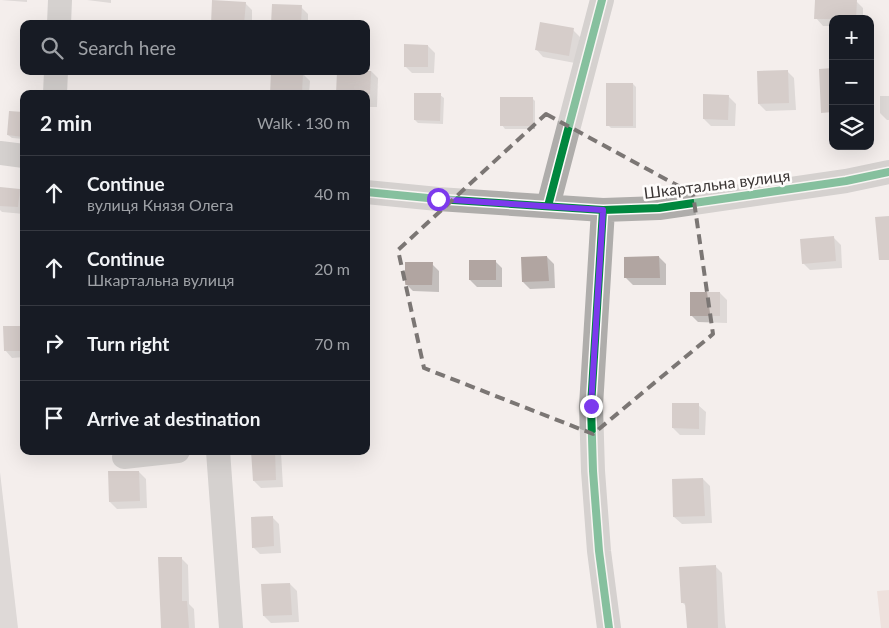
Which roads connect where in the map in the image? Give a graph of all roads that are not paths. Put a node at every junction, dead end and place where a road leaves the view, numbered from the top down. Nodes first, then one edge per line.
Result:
1 (60, 0) edge
2 (602, 0) edge
3 (59, 20) edge
4 (56, 75) edge
5 (55, 90) edge
6 (0, 153) edge
7 (20, 156) edge
8 (889, 172) edge
9 (370, 192) edge
10 (548, 206) junction
11 (603, 210) junction
12 (142, 455) edge
13 (218, 455) edge
14 (124, 457) dead end
15 (231, 628) edge
16 (608, 628) edge

1 - 3 street
2 - 10 street
4 - 5 street
6 - 7 street
8 - 11 street, Шкартальна вулиця
9 - 10 street, Шкартальна вулиця
10 - 11 street, Шкартальна вулиця
11 - 16 street
12 - 14 street
13 - 15 street

